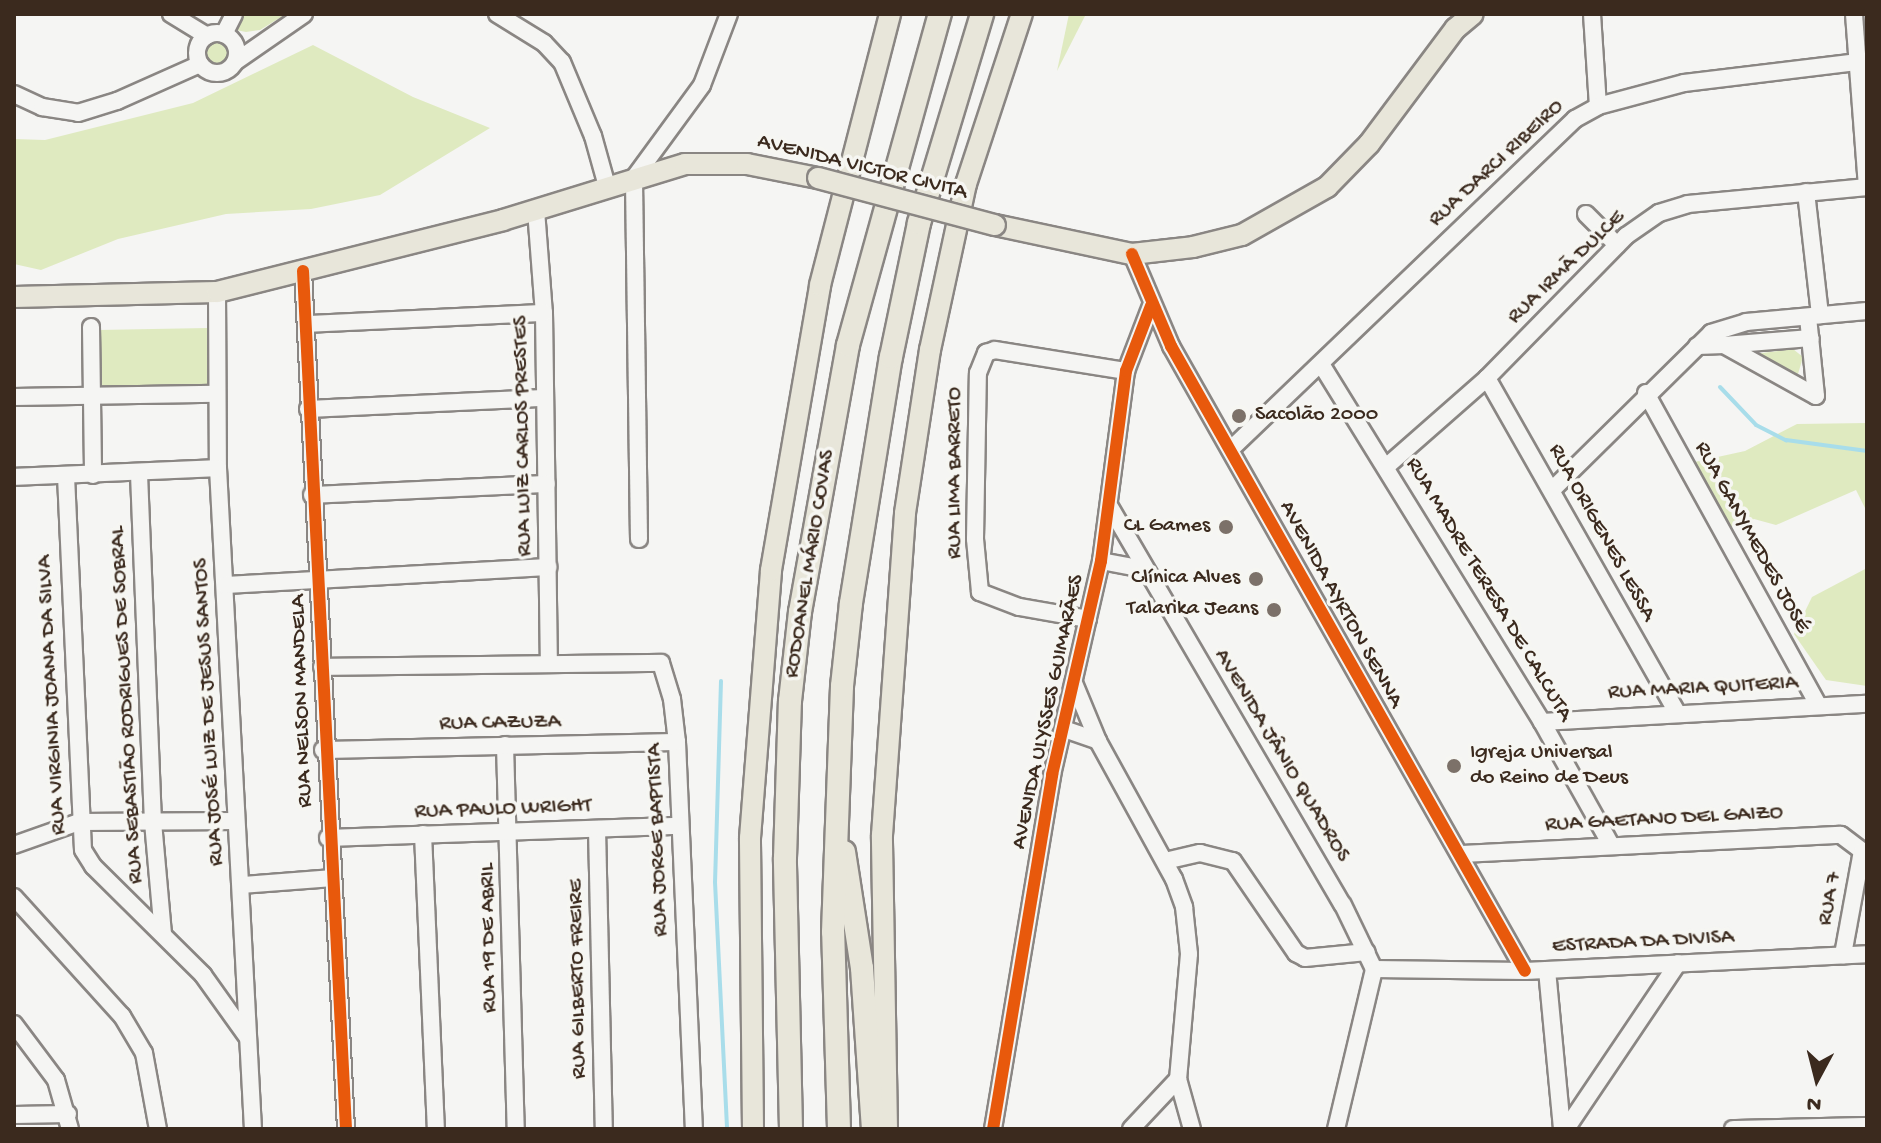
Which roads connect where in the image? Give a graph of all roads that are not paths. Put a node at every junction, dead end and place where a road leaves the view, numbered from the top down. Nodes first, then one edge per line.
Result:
1 (171, 14) edge
2 (234, 14) edge
3 (304, 14) edge
4 (497, 14) edge
5 (729, 14) edge
6 (890, 14) edge
7 (940, 14) edge
8 (982, 14) edge
9 (1022, 14) edge
10 (1473, 14) edge
11 (1592, 14) edge
12 (1854, 14) edge
13 (221, 37) junction
14 (269, 38) junction
15 (1862, 61) edge
16 (235, 62) junction
17 (200, 64) junction
18 (14, 94) edge
19 (1598, 106) junction
20 (634, 178) junction
21 (607, 186) junction
22 (1867, 187) edge
23 (1806, 192) junction
24 (536, 210) junction
25 (1586, 214) dead end
26 (1617, 245) junction
27 (1132, 254) junction
28 (303, 271) junction
29 (217, 292) junction
30 (14, 297) edge
31 (1151, 306) junction
32 (1867, 311) edge
33 (544, 313) junction
34 (1814, 316) junction
35 (307, 324) junction
36 (91, 327) dead end
37 (1811, 338) junction
38 (1724, 345) junction
39 (1697, 346) junction
40 (1321, 364) junction
41 (1126, 371) junction
42 (1487, 378) junction
43 (1646, 393) junction
44 (93, 394) junction
45 (216, 394) junction
46 (14, 397) edge
47 (544, 398) junction
48 (308, 409) junction
49 (1231, 449) junction
50 (1387, 466) junction
51 (218, 468) junction
52 (139, 474) junction
53 (93, 475) junction
54 (66, 476) junction
55 (14, 477) edge
56 (547, 484) junction
57 (1553, 489) junction
58 (312, 495) junction
59 (1110, 507) junction
60 (639, 539) dead end
61 (1101, 561) junction
62 (549, 567) junction
63 (1144, 569) junction
64 (319, 580) junction
65 (225, 585) junction
66 (1088, 619) junction
67 (549, 661) junction
68 (322, 667) junction
69 (1074, 682) junction
70 (1818, 704) junction
71 (1867, 704) edge
72 (1676, 711) junction
73 (1542, 722) junction
74 (1064, 729) junction
75 (1098, 741) junction
76 (677, 742) junction
77 (505, 745) junction
78 (323, 750) junction
79 (236, 821) junction
80 (79, 822) junction
81 (153, 822) junction
82 (836, 822) junction
83 (679, 826) junction
84 (597, 829) junction
85 (509, 830) junction
86 (423, 834) junction
87 (328, 838) junction
88 (1610, 843) junction
89 (14, 845) edge
90 (1862, 851) joint
91 (1462, 854) junction
92 (1165, 861) junction
93 (332, 878) junction
94 (242, 885) junction
95 (14, 897) edge
96 (163, 933) junction
97 (1367, 952) junction
98 (1867, 954) edge
99 (1843, 955) junction
100 (1678, 963) junction
101 (1374, 969) junction
102 (1547, 970) junction
103 (1525, 971) junction
104 (18, 1032) edge
105 (250, 1041) junction
106 (1178, 1079) junction
107 (14, 1115) edge
108 (69, 1121) edge
109 (1867, 1126) edge
110 (158, 1129) edge
111 (253, 1129) edge
112 (346, 1129) edge
113 (436, 1129) edge
114 (516, 1129) edge
115 (604, 1129) edge
116 (694, 1129) edge
117 (753, 1129) edge
118 (791, 1129) edge
119 (839, 1129) edge
120 (873, 1129) edge
121 (887, 1129) edge
122 (993, 1129) edge
123 (1131, 1129) edge
124 (1192, 1129) edge
125 (1336, 1129) edge
126 (1564, 1129) edge
127 (1733, 1129) edge

1 - 13 street
2 - 13 street
3 - 14 street
4 - 21 street
5 - 20 street
6 - 117 main road
7 - 118 highway, RODOANEL MÁRIO COVAS
8 - 82 highway, RODOANEL MÁRIO COVAS
9 - 121 main road
10 - 27 main road, AVENIDA VICTOR CIVITA
11 - 19 street
12 - 15 street
13 - 14 street
13 - 16 street
13 - 17 street
14 - 16 street
15 - 19 street, RUA DARCI RIBEIRO
15 - 22 street
16 - 17 street
17 - 18 street
19 - 40 street, RUA DARCI RIBEIRO
20 - 21 main road, AVENIDA VICTOR CIVITA
20 - 27 main road, AVENIDA VICTOR CIVITA, bridge
20 - 60 street
21 - 24 main road, AVENIDA VICTOR CIVITA
22 - 23 street, RUA IRMÃ DULCE
23 - 26 street, RUA IRMÃ DULCE
23 - 34 street
24 - 28 main road, AVENIDA VICTOR CIVITA
24 - 33 street, RUA LUIZ CARLOS PRESTES
25 - 26 street
26 - 42 street, RUA IRMÃ DULCE
27 - 31 street, AVENIDA AYRTON SENNA
28 - 29 main road, AVENIDA VICTOR CIVITA
28 - 35 street, RUA NELSON MANDELA
29 - 30 main road, AVENIDA VICTOR CIVITA
29 - 45 street, RUA JOSÉ LUIZ DE JESUS SANTOS
31 - 41 street, AVENIDA ULYSSES GUIMARÃES
31 - 49 street, AVENIDA AYRTON SENNA
32 - 34 street
33 - 35 street
33 - 47 street, RUA LUIZ CARLOS PRESTES
34 - 37 street
34 - 39 street
35 - 48 street, RUA NELSON MANDELA
36 - 44 street
37 - 38 street
37 - 38 street
38 - 39 street
39 - 43 street
40 - 49 street, RUA DARCI RIBEIRO
40 - 50 street, RUA MADRE TERESA DE CALCUTA
41 - 59 street, AVENIDA ULYSSES GUIMARÃES
41 - 66 street, RUA LIMA BARRETO
42 - 50 street, RUA IRMÃ DULCE
42 - 57 street, RUA ORIGENES LESSA
43 - 57 street
43 - 70 street, RUA GANYMEDES JOSÉ
44 - 45 street
44 - 46 street
44 - 53 street
45 - 51 street, RUA JOSÉ LUIZ DE JESUS SANTOS
47 - 48 street
47 - 56 street, RUA LUIZ CARLOS PRESTES
48 - 58 street, RUA NELSON MANDELA
49 - 91 street, AVENIDA AYRTON SENNA
50 - 73 street, RUA MADRE TERESA DE CALCUTA
51 - 52 street
51 - 65 street, RUA JOSÉ LUIZ DE JESUS SANTOS
52 - 53 street
52 - 81 street, RUA SEBASTIÃO RODRIGUES DE SOBRAL
53 - 54 street
54 - 55 street
54 - 80 street, RUA VIRGINIA JOANA DA SILVA
56 - 58 street
56 - 62 street, RUA LUIZ CARLOS PRESTES
57 - 72 street, RUA ORIGENES LESSA
58 - 64 street, RUA NELSON MANDELA
59 - 61 street, AVENIDA ULYSSES GUIMARÃES
59 - 63 street, AVENIDA JÂNIO QUADROS
61 - 63 street
61 - 66 street, AVENIDA ULYSSES GUIMARÃES
62 - 64 street
62 - 67 street, RUA LUIZ CARLOS PRESTES
63 - 97 street, AVENIDA JÂNIO QUADROS
64 - 65 street
64 - 68 street, RUA NELSON MANDELA
65 - 79 street, RUA JOSÉ LUIZ DE JESUS SANTOS
66 - 69 street, AVENIDA ULYSSES GUIMARÃES
67 - 68 street
67 - 76 street, RUA JORGE BAPTISTA
68 - 78 street, RUA NELSON MANDELA
69 - 74 street, AVENIDA ULYSSES GUIMARÃES
69 - 75 street
70 - 71 street, RUA MARIA QUITERIA
70 - 72 street, RUA MARIA QUITERIA
72 - 73 street, RUA MARIA QUITERIA
73 - 88 street, RUA MADRE TERESA DE CALCUTA
74 - 75 street
74 - 122 street, AVENIDA ULYSSES GUIMARÃES
75 - 92 street
76 - 77 street, RUA CAZUZA
76 - 83 street, RUA JORGE BAPTISTA
77 - 78 street, RUA CAZUZA
77 - 85 street, RUA 19 DE ABRIL
78 - 87 street, RUA NELSON MANDELA
79 - 81 street
79 - 94 street, RUA JOSÉ LUIZ DE JESUS SANTOS
80 - 81 street
80 - 89 street
80 - 96 street, RUA VIRGINIA JOANA DA SILVA
81 - 96 street, RUA SEBASTIÃO RODRIGUES DE SOBRAL
82 - 119 highway, RODOANEL MÁRIO COVAS
82 - 120 highway
83 - 84 street, RUA PAULO WRIGHT
83 - 116 street, RUA JORGE BAPTISTA
84 - 85 street, RUA PAULO WRIGHT
84 - 115 street, RUA GILBERTO FREIRE
85 - 86 street, RUA PAULO WRIGHT
85 - 114 street, RUA 19 DE ABRIL
86 - 87 street, RUA PAULO WRIGHT
86 - 113 street
87 - 93 street, RUA NELSON MANDELA
88 - 90 street, RUA GAETANO DEL GAIZO
88 - 91 street, RUA GAETANO DEL GAIZO
90 - 99 street, RUA 7
91 - 103 street, AVENIDA AYRTON SENNA
92 - 97 street
92 - 106 street
93 - 94 street
93 - 112 street, RUA NELSON MANDELA
94 - 105 street, RUA JOSÉ LUIZ DE JESUS SANTOS
95 - 110 street
96 - 105 street, RUA VIRGINIA JOANA DA SILVA
97 - 101 street, AVENIDA JÂNIO QUADROS
98 - 99 street, ESTRADA DA DIVISA
99 - 100 street, ESTRADA DA DIVISA
100 - 102 street, ESTRADA DA DIVISA
100 - 126 street
101 - 103 street, ESTRADA DA DIVISA
101 - 125 street
102 - 103 street, ESTRADA DA DIVISA
102 - 126 street
104 - 108 street
105 - 111 street, RUA JOSÉ LUIZ DE JESUS SANTOS
106 - 123 street
106 - 124 street
107 - 108 street
109 - 127 street

